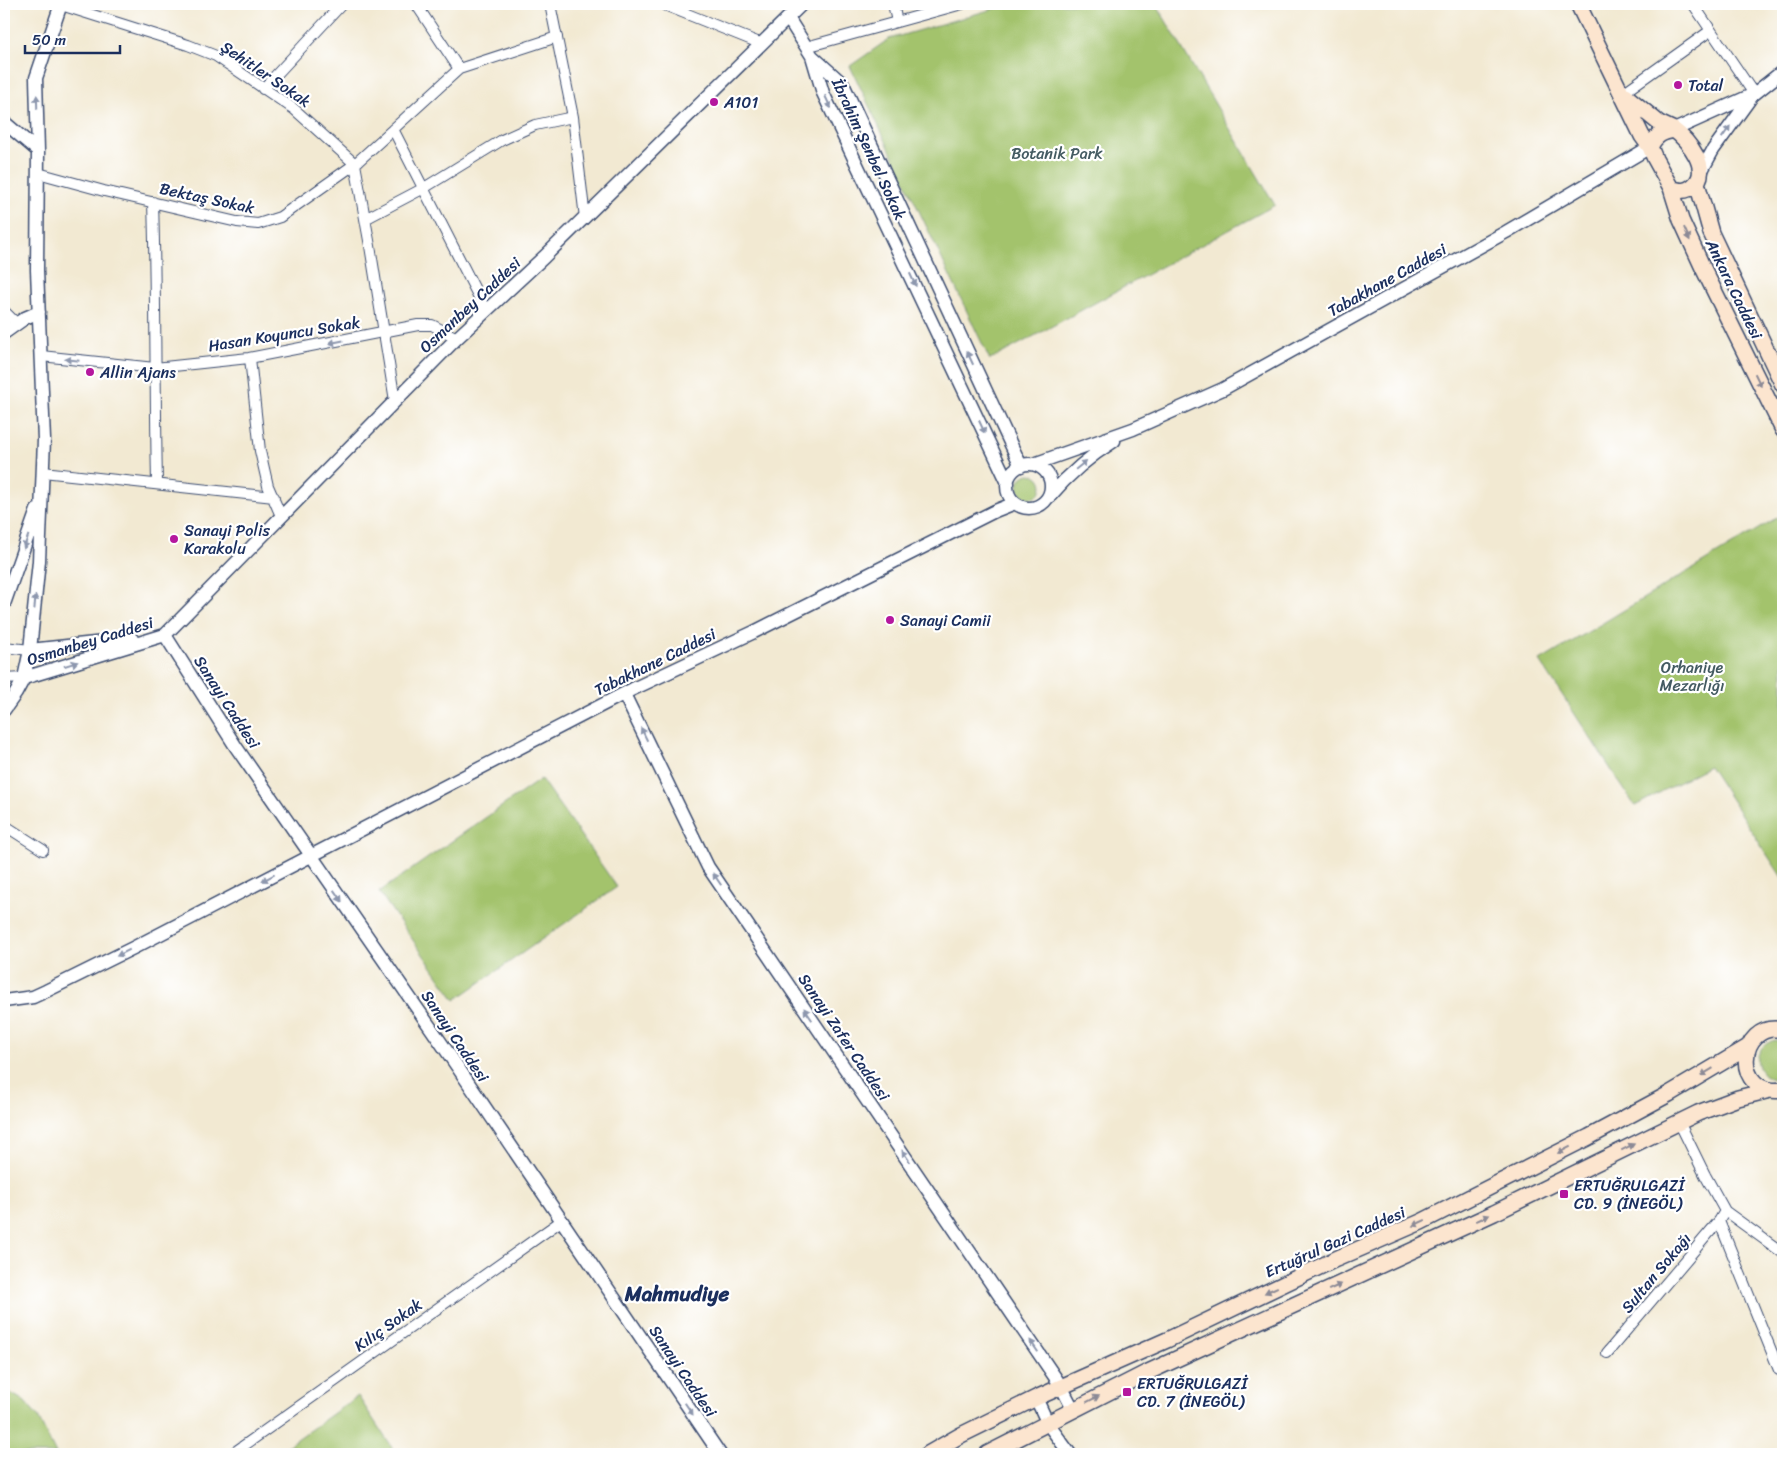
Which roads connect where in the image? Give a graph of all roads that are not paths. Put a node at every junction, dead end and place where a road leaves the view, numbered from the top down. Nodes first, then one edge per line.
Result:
1 (61, 4) edge
2 (342, 4) edge
3 (416, 4) edge
4 (550, 4) edge
5 (662, 4) edge
6 (802, 4) edge
7 (893, 4) edge
8 (962, 4) edge
9 (1578, 4) edge
10 (1693, 4) edge
11 (788, 18) junction
12 (897, 22) junction
13 (1710, 31) junction
14 (557, 37) junction
15 (762, 44) junction
16 (809, 51) junction
17 (459, 69) junction
18 (1783, 71) edge
19 (263, 89) junction
20 (1623, 93) junction
21 (1754, 94) junction
22 (573, 117) junction
23 (4, 122) edge
24 (393, 128) junction
25 (1674, 130) junction
26 (1650, 147) junction
27 (38, 151) junction
28 (355, 164) junction
29 (38, 172) junction
30 (1699, 178) junction
31 (424, 188) junction
32 (1671, 188) junction
33 (153, 202) junction
34 (585, 218) junction
35 (365, 219) junction
36 (919, 249) junction
37 (902, 257) junction
38 (4, 311) edge
39 (486, 311) junction
40 (39, 312) junction
41 (17, 324) junction
42 (384, 332) junction
43 (4, 333) edge
44 (458, 338) junction
45 (40, 356) junction
46 (250, 358) junction
47 (155, 368) junction
48 (1783, 385) edge
49 (395, 401) junction
50 (1133, 429) junction
51 (1783, 430) edge
52 (1034, 464) junction
53 (1021, 466) junction
54 (43, 472) junction
55 (1008, 482) junction
56 (157, 483) junction
57 (42, 496) junction
58 (274, 497) junction
59 (1046, 500) junction
60 (1015, 503) junction
61 (281, 516) junction
62 (4, 604) edge
63 (165, 635) junction
64 (4, 647) edge
65 (30, 650) junction
66 (24, 678) junction
67 (4, 679) edge
68 (624, 694) junction
69 (4, 710) edge
70 (4, 825) edge
71 (43, 850) dead end
72 (311, 856) junction
73 (4, 1001) edge
74 (1783, 1030) edge
75 (1748, 1047) junction
76 (1777, 1090) edge
77 (1679, 1122) junction
78 (1726, 1211) junction
79 (562, 1221) junction
80 (1719, 1221) junction
81 (1783, 1253) edge
82 (1607, 1353) dead end
83 (1779, 1370) dead end
84 (1061, 1386) junction
85 (1036, 1398) junction
86 (1073, 1409) junction
87 (1048, 1424) junction
88 (232, 1454) edge
89 (720, 1454) edge
90 (928, 1454) edge
91 (987, 1454) edge
92 (1070, 1454) edge

1 - 19 street, Şehitler Sokak
27 -> 1 street
2 - 19 street
3 - 17 street
4 - 14 street
5 - 15 street
6 - 11 street, Osmanbey Caddesi
7 - 12 street
8 - 12 street
9 - 20 main road
10 - 13 street
11 - 15 street, Osmanbey Caddesi
11 - 16 street
12 - 16 street
13 - 20 street
13 - 21 street
14 - 17 street
14 - 22 street
15 - 34 street, Osmanbey Caddesi
16 - 36 street, İbrahim Şenbel Sokak
16 -> 37 street, İbrahim Şenbel Sokak
17 - 24 street, Bektaş Sokak
18 - 21 street
19 - 28 street, Şehitler Sokak
20 - 25 main road
20 - 26 main road
21 - 25 street
30 -> 21 street
22 - 31 street
22 - 34 street
23 - 27 street
24 - 28 street, Bektaş Sokak
24 - 31 street
25 - 26 main road
25 - 30 main road
26 - 32 main road
26 - 50 street, Tabakhane Caddesi
27 - 29 street
28 - 33 street, Bektaş Sokak
28 - 35 street
29 - 33 street, Bektaş Sokak
29 - 40 street
30 - 32 main road
30 - 48 main road, Ankara Caddesi
31 - 35 street
31 - 39 street
32 -> 51 main road, Ankara Caddesi
33 - 47 street
34 - 39 street, Osmanbey Caddesi
35 - 42 street
36 - 37 street
53 -> 36 street, İbrahim Şenbel Sokak
37 -> 55 street, İbrahim Şenbel Sokak
38 - 41 street
39 - 44 street, Osmanbey Caddesi
40 - 41 street
40 - 45 street
41 - 43 street
42 - 44 street, Hasan Koyuncu Sokak
42 -> 46 street, Hasan Koyuncu Sokak
42 - 49 street
44 - 49 street, Osmanbey Caddesi
47 -> 45 street, Hasan Koyuncu Sokak
45 - 54 street
46 - 47 street, Hasan Koyuncu Sokak
46 - 58 street
47 - 56 street
49 - 61 street, Osmanbey Caddesi
50 - 52 street
59 -> 50 street
52 - 53 street
52 - 59 street
53 - 55 street
54 - 56 street
54 - 57 street
55 - 60 street
56 - 58 street
57 -> 62 street
65 -> 57 street
58 - 61 street
59 - 60 street
60 - 68 street, Tabakhane Caddesi
61 - 63 street, Osmanbey Caddesi
63 - 65 street, Osmanbey Caddesi
66 -> 63 street, Osmanbey Caddesi
63 - 72 street, Sanayi Caddesi
64 - 65 street
65 - 66 street
66 - 67 street
66 - 69 street
68 - 72 street, Tabakhane Caddesi
84 -> 68 street, Sanayi Zafer Caddesi
70 - 71 street
72 -> 73 street, Tabakhane Caddesi
72 -> 79 street, Sanayi Caddesi
74 - 75 main road, Ertuğrul Gazi Caddesi
75 - 76 main road
75 -> 84 main road, Ertuğrul Gazi Caddesi
76 - 77 main road
77 - 78 street
86 -> 77 main road
78 - 80 street, Sultan Sokağı
78 - 81 street
79 - 88 street, Kılıç Sokak
79 -> 89 street, Sanayi Caddesi
80 - 82 street, Sultan Sokağı
80 - 83 street
84 - 85 main road, Ertuğrul Gazi Caddesi
84 - 86 street, Sanayi Zafer Caddesi
85 - 87 street
85 - 90 main road, Ertuğrul Gazi Caddesi
86 - 87 main road
87 - 91 main road
87 - 92 street

